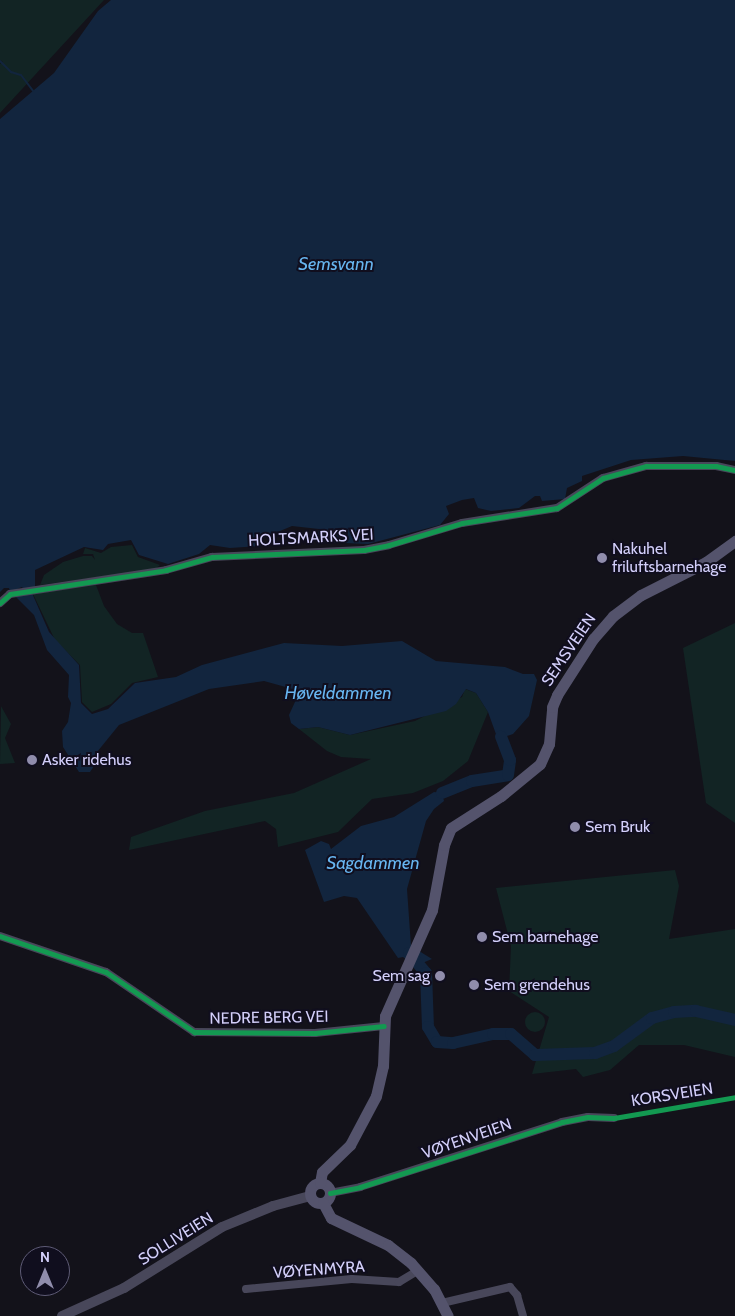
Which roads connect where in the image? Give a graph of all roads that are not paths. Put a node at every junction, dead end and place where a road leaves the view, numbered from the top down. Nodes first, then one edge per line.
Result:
1 (735, 470) edge
2 (735, 541) edge
3 (0, 603) edge
4 (0, 936) edge
5 (384, 1026) junction
6 (614, 1118) dead end
7 (320, 1183) junction
8 (330, 1192) junction
9 (310, 1196) junction
10 (323, 1203) junction
11 (419, 1270) junction
12 (246, 1289) dead end
13 (442, 1303) junction
14 (62, 1316) edge
15 (448, 1316) edge
16 (523, 1316) edge

1 - 3 street, HOLTSMARKS VEI
2 - 5 main road, SEMSVEIEN
4 - 5 street, NEDRE BERG VEI
5 - 7 main road
6 - 8 street, VØYENVEIEN
7 - 8 main road
7 - 9 main road
8 - 10 main road
9 - 10 main road
9 - 14 street, SOLLIVEIEN
10 - 11 main road
11 - 12 street, VØYENMYRA
11 - 13 main road
13 - 15 main road
13 - 16 street

